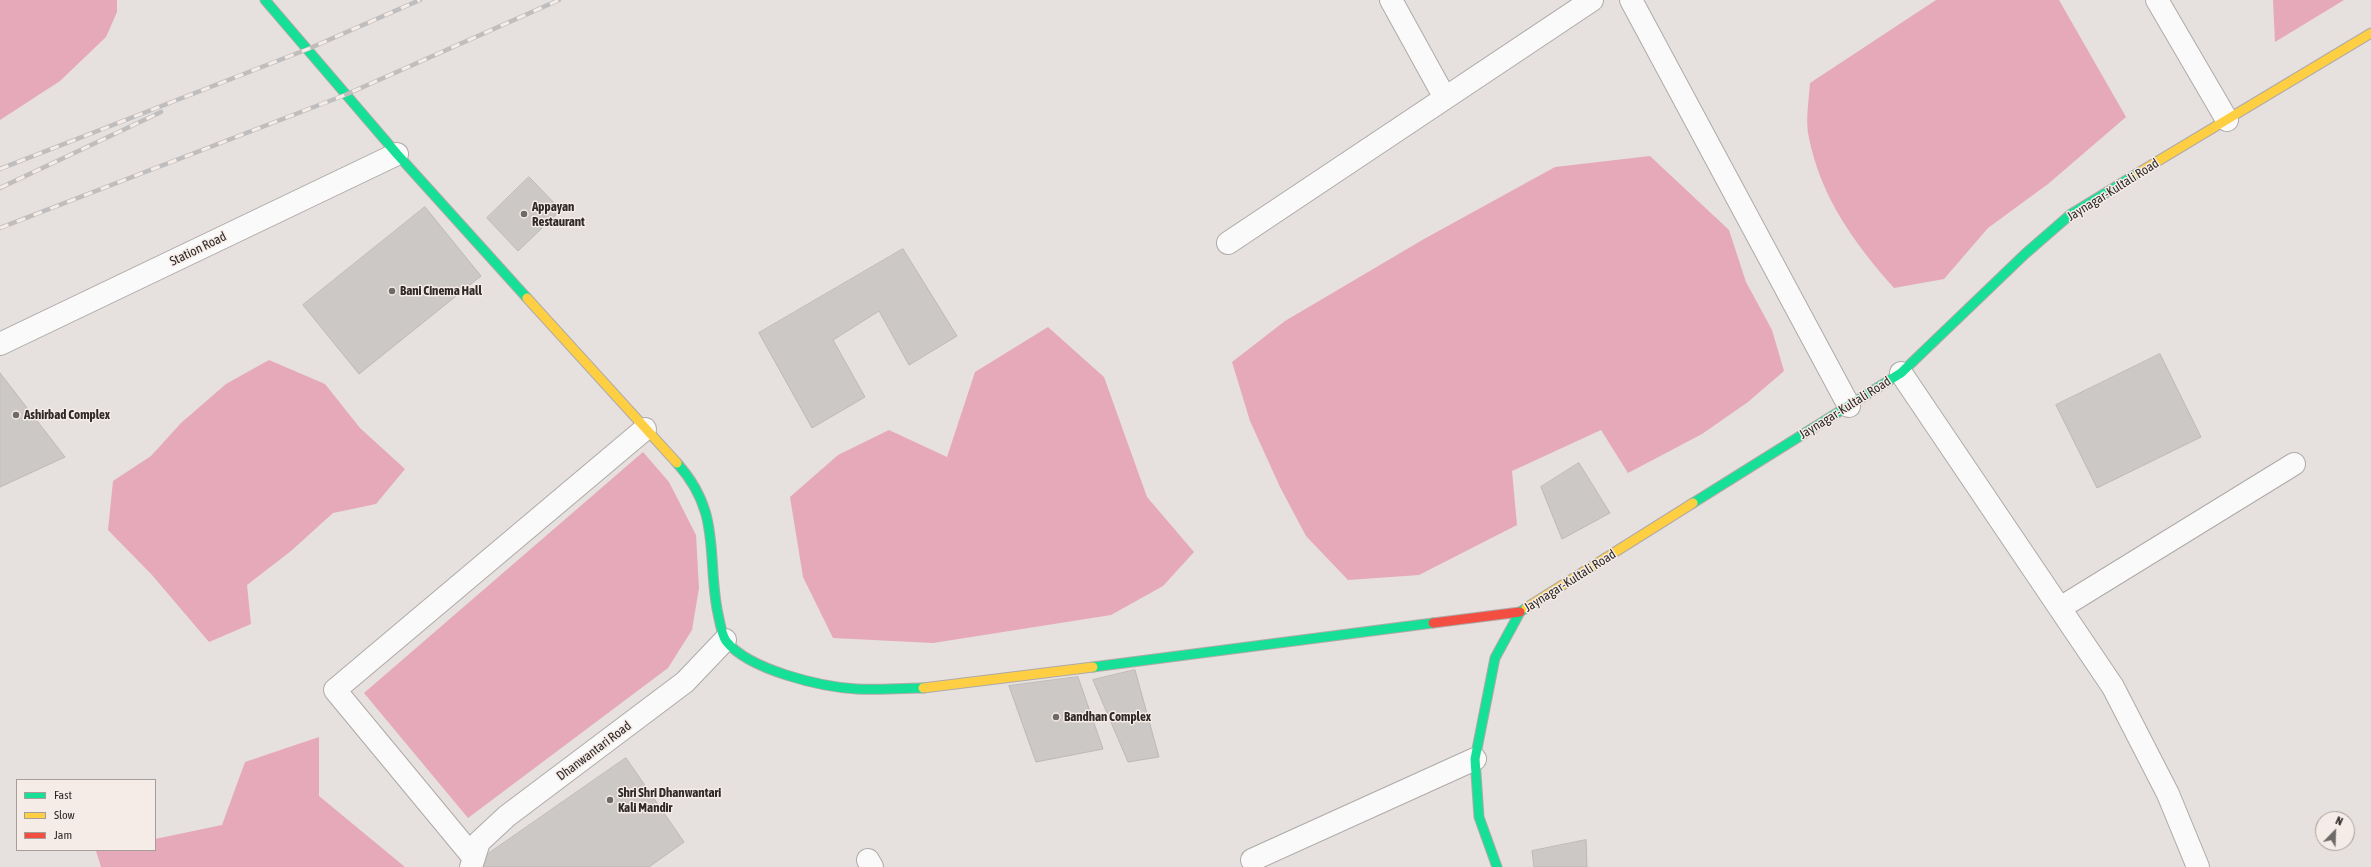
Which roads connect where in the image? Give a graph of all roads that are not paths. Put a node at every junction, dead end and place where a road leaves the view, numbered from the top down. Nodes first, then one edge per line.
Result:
1 (265, 0) edge
2 (1391, 0) edge
3 (1592, 0) edge
4 (1631, 0) edge
5 (2157, 0) edge
6 (2371, 32) edge
7 (1445, 98) junction
8 (2227, 120) junction
9 (397, 154) junction
10 (1228, 243) dead end
11 (0, 344) edge
12 (1901, 373) junction
13 (1849, 406) junction
14 (645, 429) junction
15 (2294, 464) dead end
16 (2060, 608) junction
17 (1520, 612) junction
18 (725, 640) junction
19 (1475, 759) junction
20 (1252, 860) dead end
21 (472, 863) edge
22 (1497, 867) edge
23 (2198, 867) edge

1 - 9 street
2 - 7 street
3 - 7 street
4 - 13 street
5 - 8 street
6 - 8 street, Jaynagar-Kultali Road
7 - 10 street
8 - 12 street, Jaynagar-Kultali Road
9 - 11 street, Station Road
9 - 14 street
12 - 13 street, Jaynagar-Kultali Road
12 - 16 street
13 - 17 street, Jaynagar-Kultali Road
14 - 18 street
14 - 21 street
15 - 16 street
16 - 23 street
17 - 18 street
17 - 19 street, Jaynagar-Kultali Road
18 - 21 street, Dhanwantari Road
19 - 20 street
19 - 22 street, Jaynagar-Kultali Road

